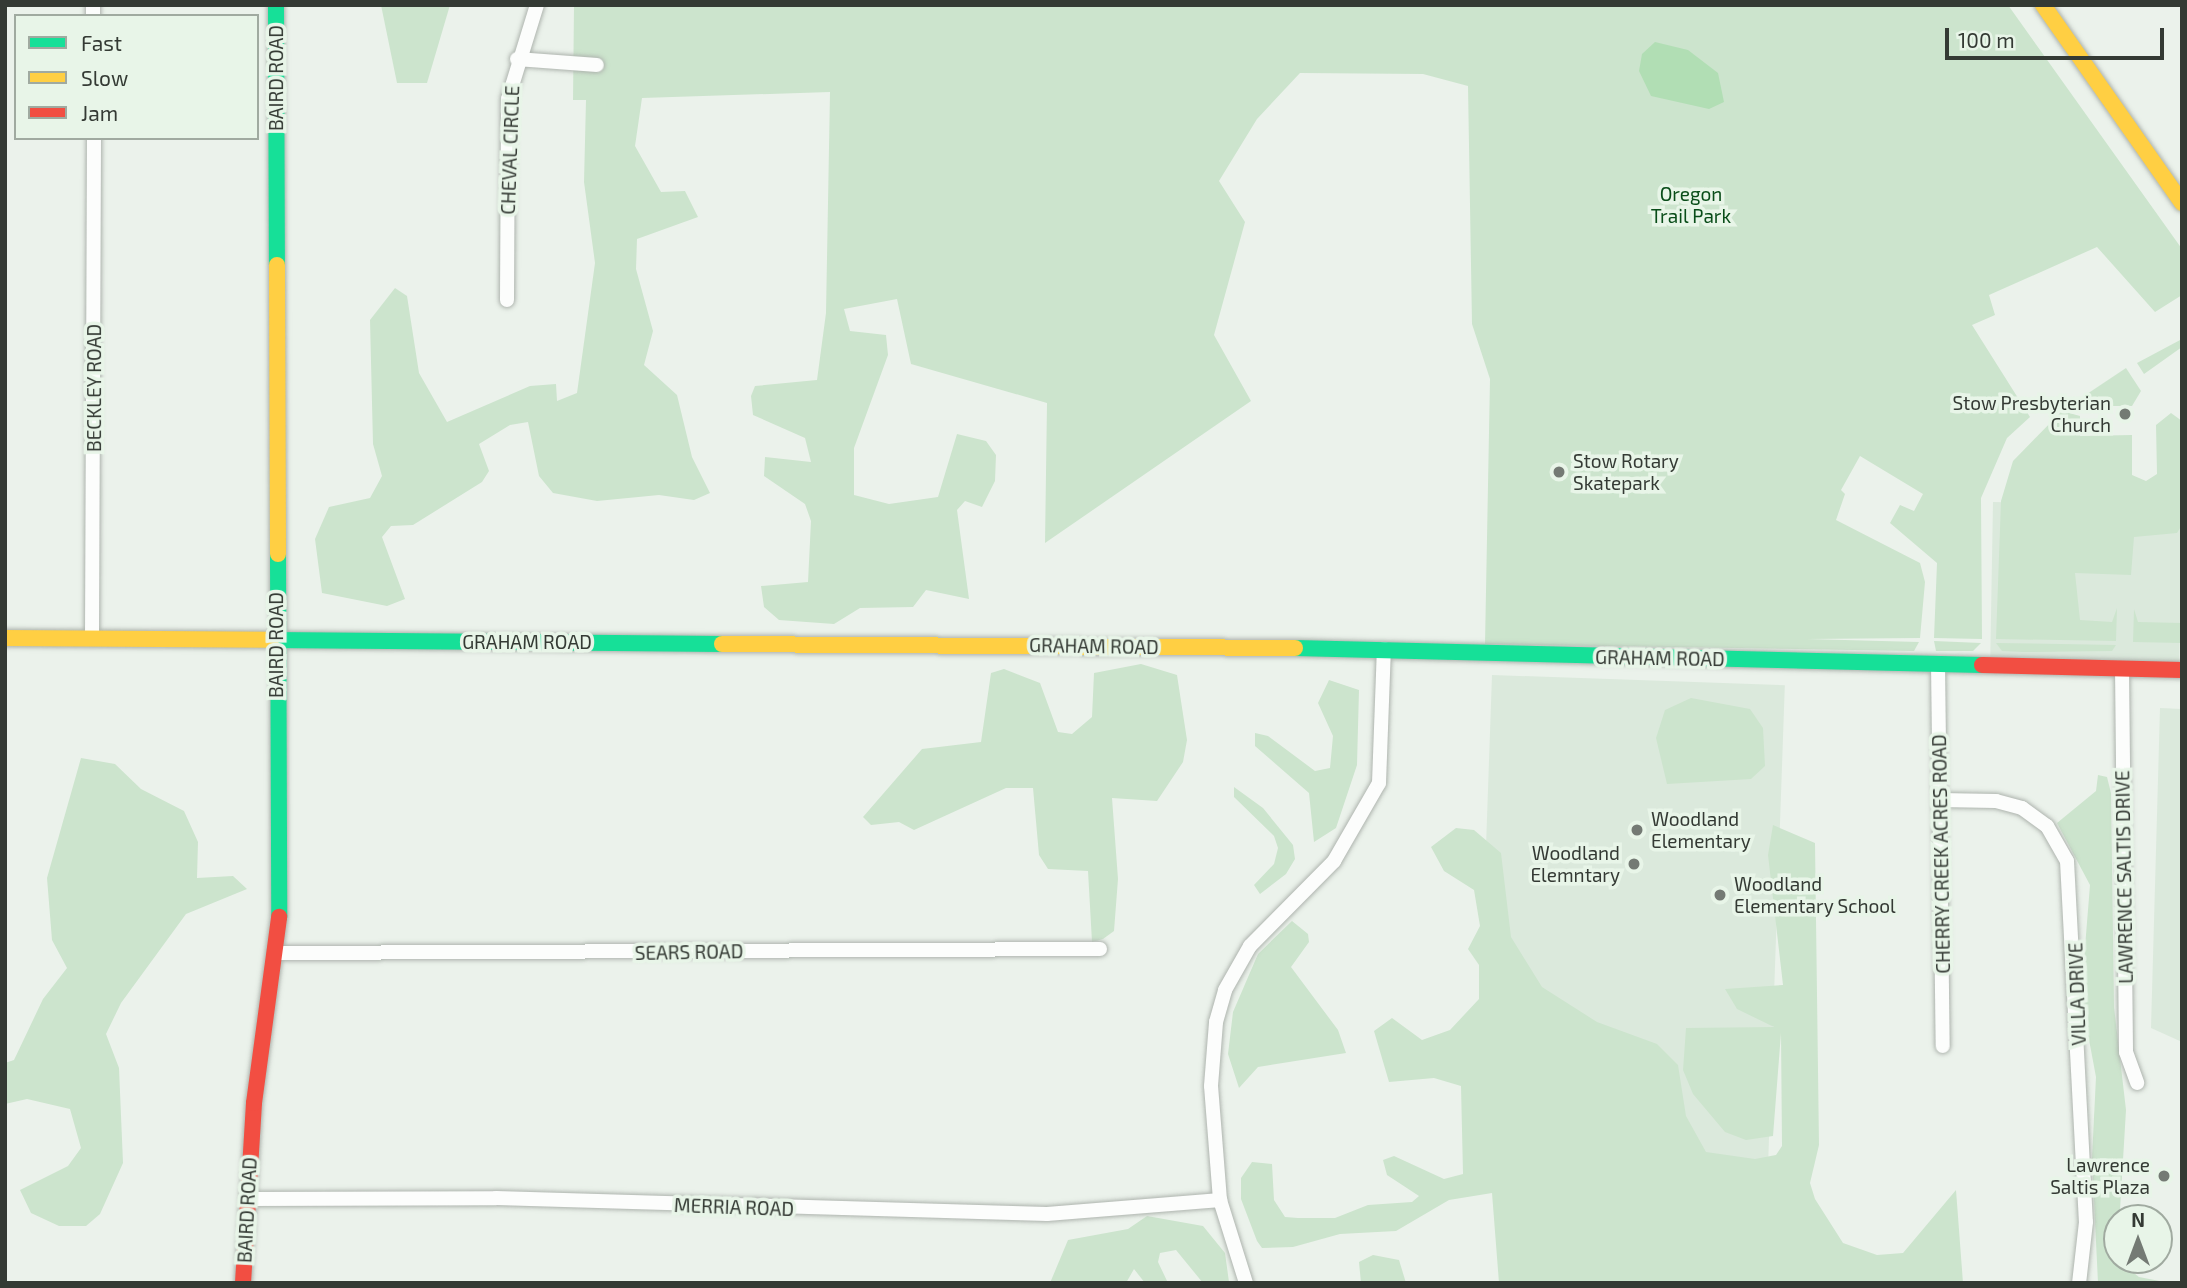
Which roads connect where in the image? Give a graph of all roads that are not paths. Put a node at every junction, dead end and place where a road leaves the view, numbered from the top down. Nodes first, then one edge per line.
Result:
1 (276, 5) edge
2 (537, 5) edge
3 (2043, 5) edge
4 (517, 59) junction
5 (597, 65) dead end
6 (94, 140) edge
7 (2182, 203) edge
8 (507, 300) dead end
9 (5, 638) edge
10 (92, 638) junction
11 (275, 640) junction
12 (1384, 649) junction
13 (1938, 663) junction
14 (2122, 668) junction
15 (2182, 670) edge
16 (1940, 800) junction
17 (1100, 949) dead end
18 (279, 953) junction
19 (1943, 1046) dead end
20 (2137, 1083) dead end
21 (247, 1199) junction
22 (1220, 1200) junction
23 (2080, 1282) edge
24 (243, 1283) edge
25 (1246, 1283) edge

1 - 11 main road, BAIRD ROAD
2 - 4 street, CHEVAL CIRCLE
3 - 7 main road
4 - 5 street
4 - 8 street, CHEVAL CIRCLE
6 - 10 street, BECKLEY ROAD
9 - 10 main road, GRAHAM ROAD
10 - 11 main road, GRAHAM ROAD
11 - 12 main road, GRAHAM ROAD
11 - 18 main road, BAIRD ROAD
12 - 13 main road, GRAHAM ROAD
12 - 22 street
13 - 14 main road, GRAHAM ROAD
13 - 16 street, CHERRY CREEK ACRES ROAD
14 - 15 main road, GRAHAM ROAD
14 - 20 street, LAWRENCE SALTIS DRIVE
16 - 19 street, CHERRY CREEK ACRES ROAD
16 - 23 street, VILLA DRIVE
17 - 18 street, SEARS ROAD
18 - 21 main road, BAIRD ROAD
21 - 22 street, MERRIA ROAD
21 - 24 main road, BAIRD ROAD
22 - 25 street

